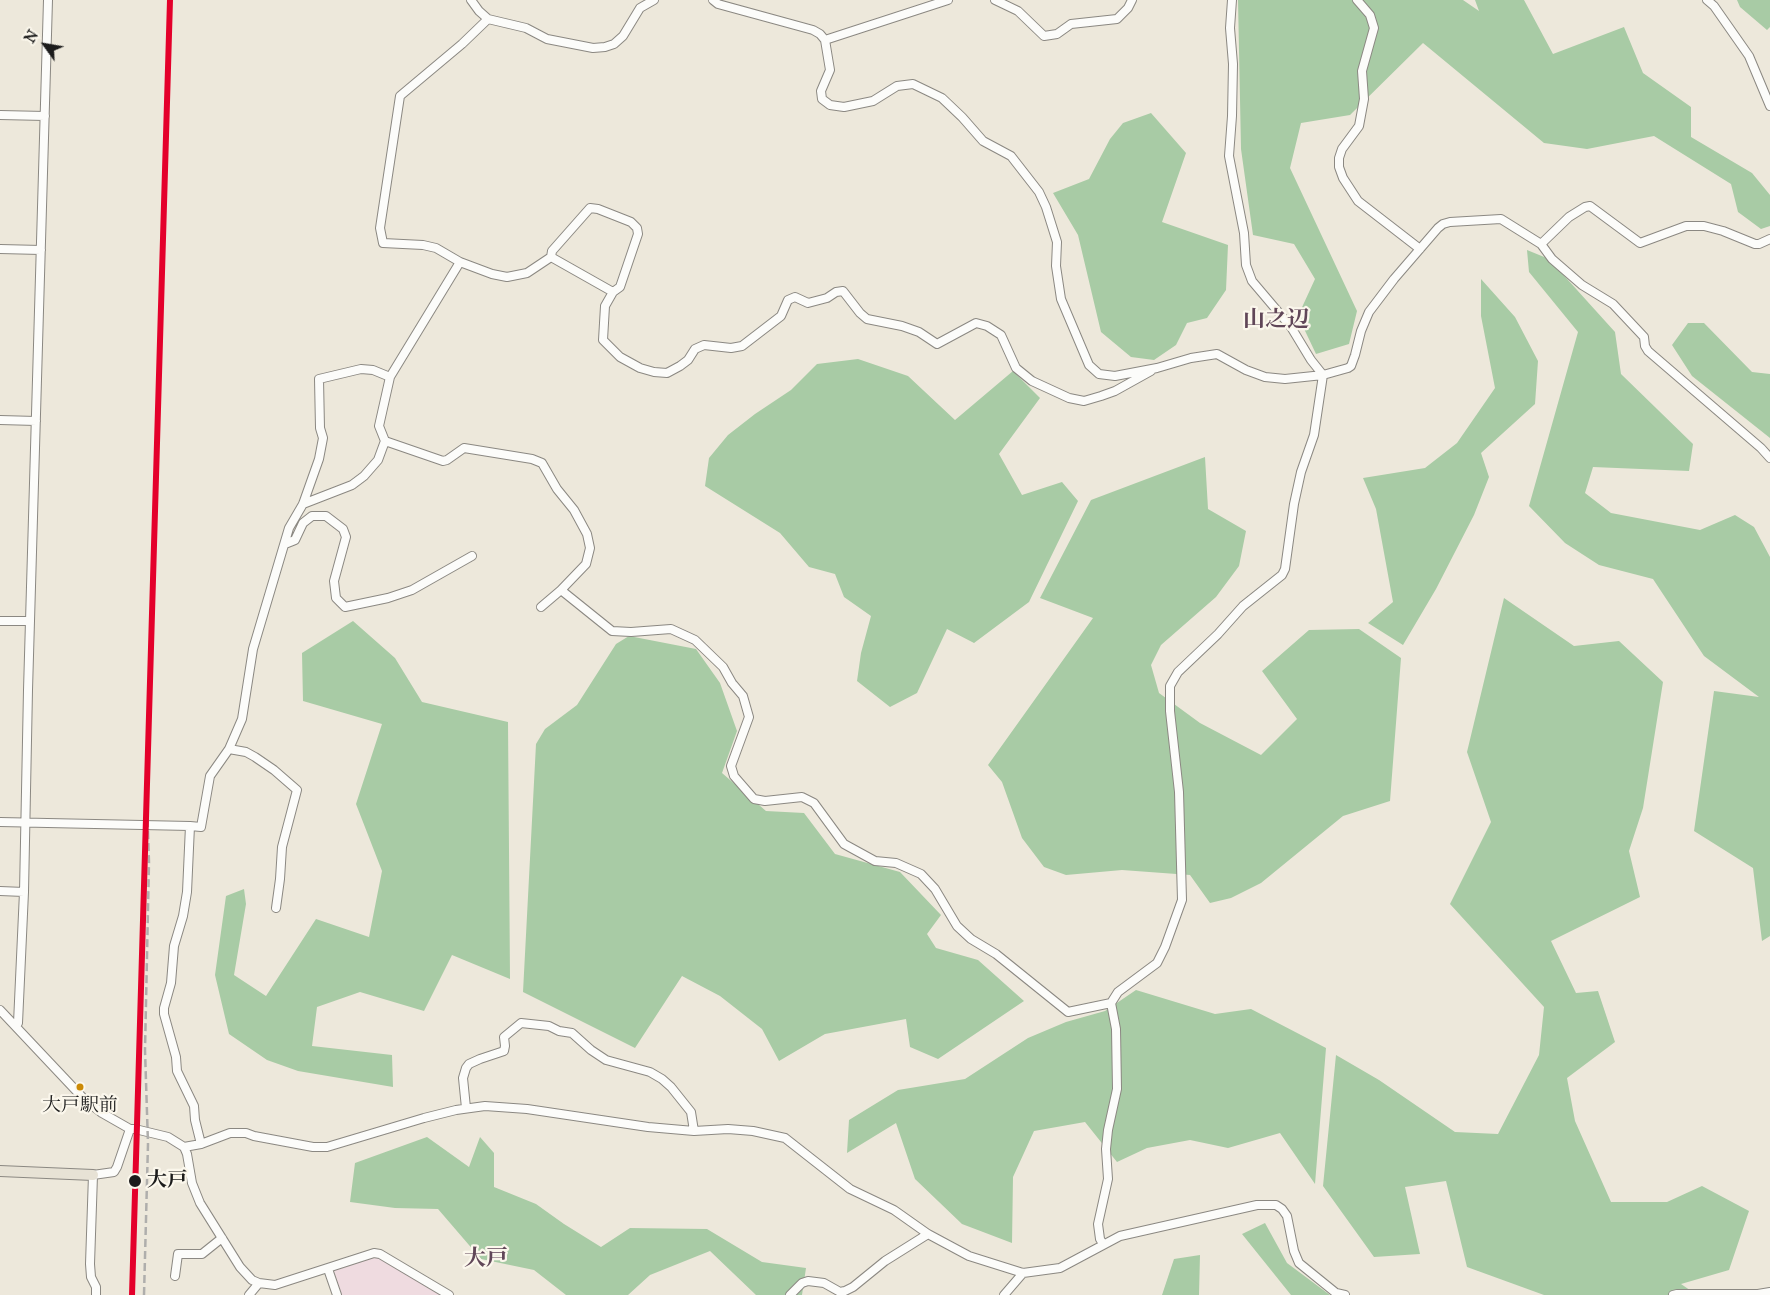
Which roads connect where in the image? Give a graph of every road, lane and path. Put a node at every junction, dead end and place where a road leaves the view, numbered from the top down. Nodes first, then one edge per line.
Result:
1 (48, 0) edge
2 (471, 0) edge
3 (654, 0) edge
4 (713, 0) edge
5 (948, 0) edge
6 (995, 0) edge
7 (1132, 0) edge
8 (1232, 0) edge
9 (1358, 0) edge
10 (1707, 0) edge
11 (488, 18) junction
12 (824, 40) junction
13 (1770, 106) edge
14 (0, 115) edge
15 (45, 116) junction
16 (1770, 239) edge
17 (1541, 244) junction
18 (0, 249) edge
19 (1420, 249) junction
20 (41, 250) junction
21 (551, 258) junction
22 (460, 262) junction
23 (612, 292) junction
24 (1157, 368) junction
25 (1324, 375) junction
26 (390, 377) junction
27 (0, 420) edge
28 (36, 421) junction
29 (385, 441) junction
30 (1770, 458) edge
31 (303, 504) junction
32 (285, 544) junction
33 (472, 556) dead end
34 (561, 590) junction
35 (541, 607) dead end
36 (0, 621) edge
37 (30, 622) junction
38 (229, 749) junction
39 (0, 822) edge
40 (25, 822) junction
41 (190, 826) junction
42 (0, 891) edge
43 (24, 892) junction
44 (276, 908) dead end
45 (1111, 1004) junction
46 (0, 1010) edge
47 (16, 1026) junction
48 (466, 1108) junction
49 (130, 1129) junction
50 (694, 1131) junction
51 (201, 1144) junction
52 (184, 1146) junction
53 (0, 1170) edge
54 (93, 1175) junction
55 (928, 1234) junction
56 (222, 1238) junction
57 (1103, 1244) junction
58 (328, 1269) junction
59 (1023, 1273) junction
60 (175, 1276) dead end
61 (259, 1283) junction
62 (852, 1291) edge
63 (1770, 1292) edge
64 (96, 1295) edge
65 (249, 1295) edge
66 (337, 1295) edge
67 (449, 1295) edge
68 (790, 1295) edge
69 (1004, 1295) edge
70 (1345, 1295) edge
71 (1673, 1295) edge
72 (1758, 1295) edge

1 - 15 street
2 - 11 street
3 - 11 street
4 - 12 street
5 - 12 street
6 - 7 street
8 - 25 street
9 - 19 street
10 - 13 street
11 - 22 street
12 - 24 street
14 - 15 street
15 - 20 street
16 - 17 street
17 - 19 street
17 - 30 street
18 - 20 street
19 - 25 street
20 - 28 street
21 - 22 street
21 - 23 street
21 - 23 street
22 - 26 street
23 - 24 street
24 - 25 street
25 - 45 street
26 - 29 street
26 - 31 street
27 - 28 street
28 - 37 street
29 - 31 street
29 - 34 street
31 - 32 street
32 - 33 street
32 - 38 street
34 - 35 street
34 - 45 street
36 - 37 street
37 - 40 street
38 - 41 street
38 - 44 street
39 - 40 street
40 - 41 street
40 - 43 street
41 - 51 street
42 - 43 street
43 - 47 street
45 - 57 street
46 - 47 street
47 - 49 street
48 - 50 street
48 - 50 street
48 - 51 street
49 - 52 street
49 - 54 street
50 - 55 street
51 - 52 street
52 - 56 street
53 - 54 main road
54 - 64 street
55 - 59 street
55 - 62 street
56 - 60 street
56 - 61 street
57 - 59 street
57 - 70 street
58 - 61 street
58 - 66 street
58 - 67 street
59 - 69 street
61 - 65 street
62 - 68 street
63 - 72 street
71 - 72 street

